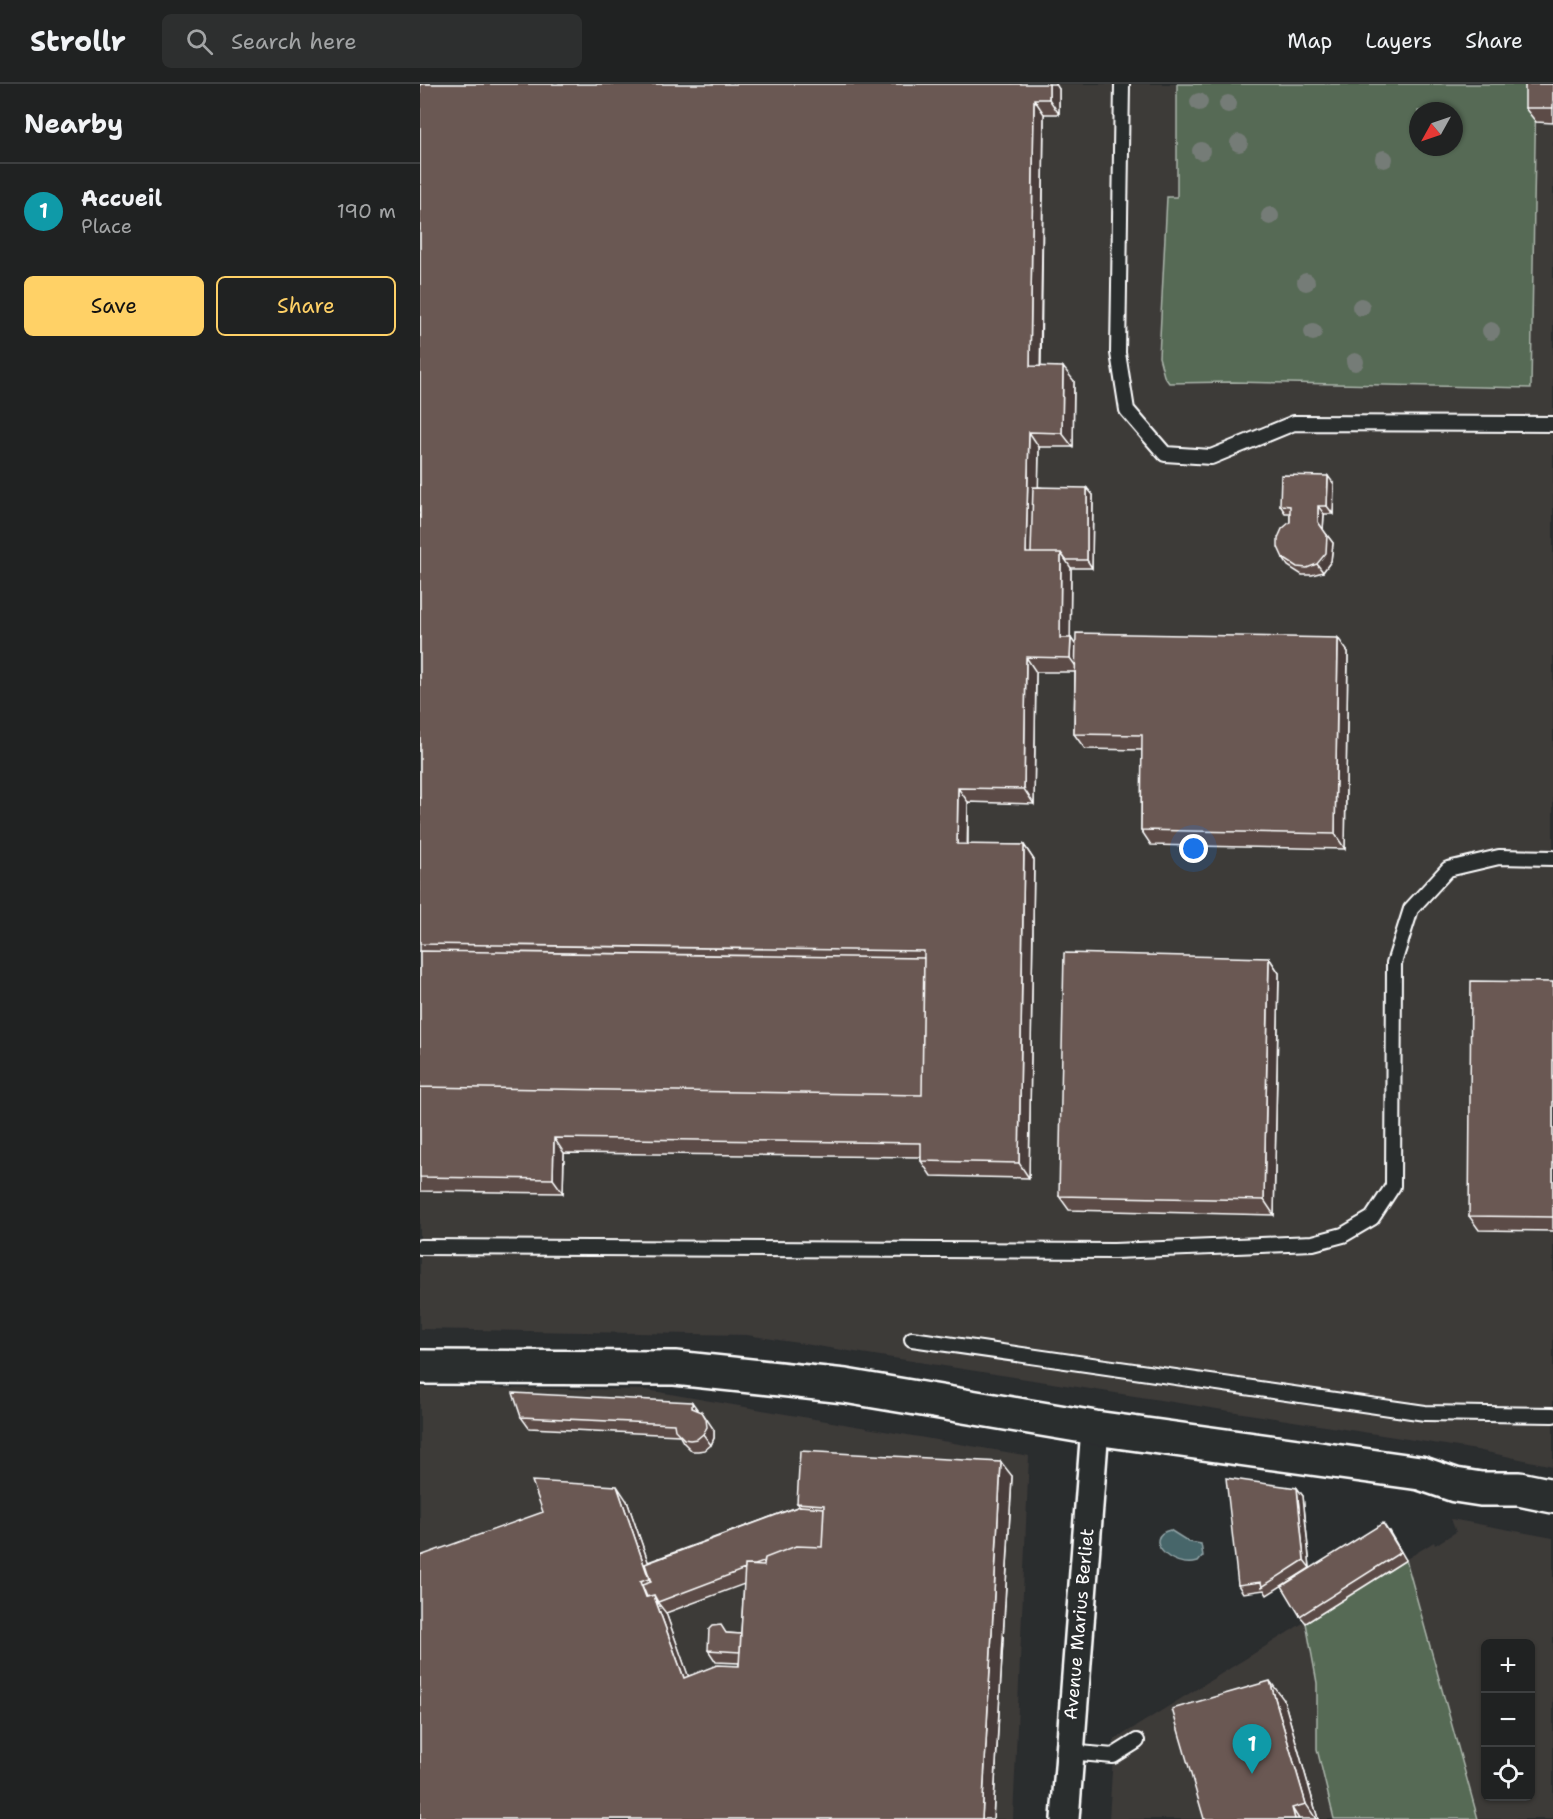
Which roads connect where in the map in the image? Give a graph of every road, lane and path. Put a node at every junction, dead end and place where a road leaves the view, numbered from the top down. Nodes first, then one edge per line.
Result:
1 (1122, 84) edge
2 (1553, 424) edge
3 (1553, 858) edge
4 (420, 1247) edge
5 (912, 1339) dead end
6 (420, 1367) edge
7 (1553, 1415) edge
8 (1095, 1428) junction
9 (1553, 1496) edge
10 (1137, 1741) dead end
11 (1069, 1752) junction
12 (1065, 1819) edge

1 - 2 lane
3 - 4 lane
5 - 7 lane
6 - 8 street
8 - 9 street
8 - 11 street, Avenue Marius Berliet
10 - 11 lane
11 - 12 street, Avenue Marius Berliet

